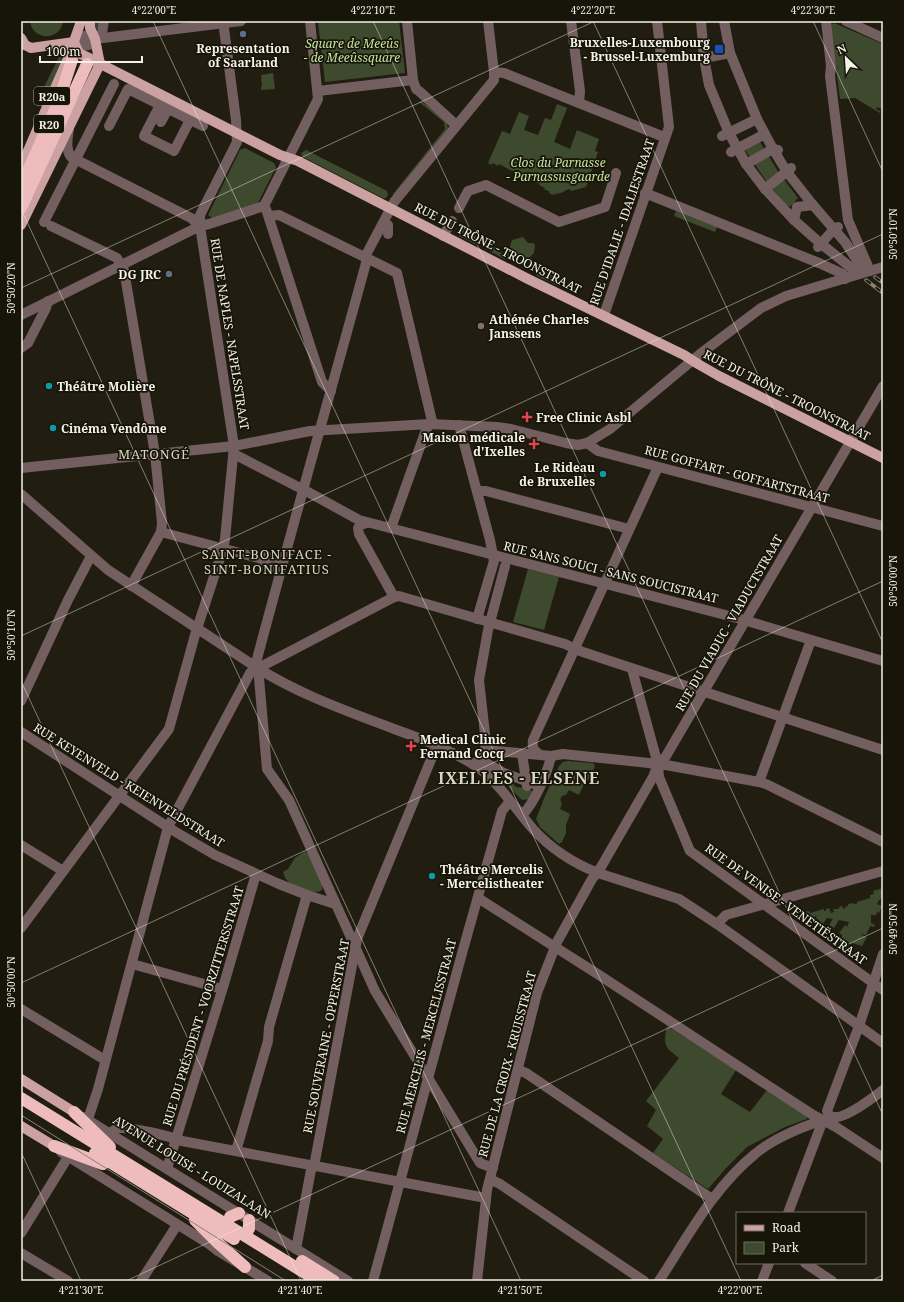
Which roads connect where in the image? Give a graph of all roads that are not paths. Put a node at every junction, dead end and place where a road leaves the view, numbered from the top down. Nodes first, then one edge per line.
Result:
1 (81, 21) edge
2 (90, 21) edge
3 (104, 21) edge
4 (241, 21) edge
5 (310, 21) edge
6 (407, 21) edge
7 (488, 21) edge
8 (571, 21) edge
9 (657, 21) edge
10 (701, 21) edge
11 (724, 21) edge
12 (826, 21) edge
13 (846, 21) edge
14 (224, 22) edge
15 (21, 38) edge
16 (883, 38) edge
17 (95, 39) junction
18 (74, 42) junction
19 (730, 53) junction
20 (704, 58) junction
21 (100, 64) junction
22 (494, 72) junction
23 (413, 80) junction
24 (114, 84) dead end
25 (318, 91) junction
26 (579, 103) junction
27 (164, 107) junction
28 (117, 110) junction
29 (96, 119) junction
30 (190, 120) junction
31 (757, 120) junction
32 (161, 122) dead end
33 (456, 125) junction
34 (203, 126) dead end
35 (64, 129) junction
36 (237, 133) junction
37 (726, 134) junction
38 (765, 134) junction
39 (664, 137) junction
40 (776, 149) junction
41 (734, 150) junction
42 (77, 157) junction
43 (288, 157) junction
44 (746, 164) junction
45 (21, 167) edge
46 (789, 170) junction
47 (616, 173) dead end
48 (759, 186) junction
49 (21, 187) edge
50 (39, 189) junction
51 (645, 194) junction
52 (813, 205) junction
53 (264, 206) junction
54 (21, 208) edge
55 (391, 208) junction
56 (459, 208) dead end
57 (21, 211) edge
58 (269, 216) junction
59 (794, 220) junction
60 (452, 221) dead end
61 (21, 225) edge
62 (200, 226) junction
63 (836, 228) junction
64 (443, 236) junction
65 (819, 245) junction
66 (367, 259) junction
67 (121, 265) junction
68 (883, 267) edge
69 (859, 268) junction
70 (844, 278) junction
71 (48, 301) junction
72 (21, 315) edge
73 (604, 315) junction
74 (21, 348) edge
75 (693, 360) junction
76 (883, 386) edge
77 (331, 391) junction
78 (430, 424) junction
79 (459, 425) junction
80 (320, 431) junction
81 (849, 442) junction
82 (587, 443) junction
83 (234, 450) junction
84 (155, 454) junction
85 (883, 458) edge
86 (658, 467) junction
87 (21, 468) edge
88 (302, 489) junction
89 (477, 491) junction
90 (21, 494) edge
91 (812, 507) junction
92 (367, 522) junction
93 (883, 526) edge
94 (391, 528) junction
95 (629, 529) junction
96 (161, 532) junction
97 (223, 549) junction
98 (493, 555) junction
99 (91, 556) junction
100 (262, 559) junction
101 (283, 559) junction
102 (505, 566) dead end
103 (280, 571) junction
104 (605, 584) junction
105 (132, 586) junction
106 (394, 596) junction
107 (477, 619) junction
108 (745, 620) junction
109 (490, 623) junction
110 (197, 628) junction
111 (811, 640) junction
112 (575, 649) junction
113 (883, 661) edge
114 (256, 667) junction
115 (632, 669) junction
116 (704, 692) junction
117 (239, 695) junction
118 (260, 699) junction
119 (21, 701) edge
120 (783, 718) junction
121 (21, 732) edge
122 (441, 747) junction
123 (883, 750) edge
124 (539, 754) junction
125 (484, 755) junction
126 (520, 756) junction
127 (551, 756) junction
128 (658, 765) junction
129 (526, 778) junction
130 (759, 782) junction
131 (542, 789) junction
132 (120, 795) junction
133 (510, 801) junction
134 (522, 815) junction
135 (168, 827) junction
136 (883, 842) edge
137 (21, 845) edge
138 (63, 871) junction
139 (883, 871) edge
140 (598, 873) junction
141 (256, 874) junction
142 (308, 896) junction
143 (478, 898) junction
144 (335, 902) junction
145 (763, 905) junction
146 (717, 924) junction
147 (21, 928) edge
148 (554, 947) junction
149 (355, 948) junction
150 (883, 954) edge
151 (132, 964) junction
152 (874, 983) junction
153 (222, 988) junction
154 (883, 990) edge
155 (21, 1009) edge
156 (859, 1026) junction
157 (883, 1043) edge
158 (105, 1060) junction
159 (518, 1070) junction
160 (428, 1078) junction
161 (21, 1079) edge
162 (883, 1090) edge
163 (21, 1098) edge
164 (21, 1107) edge
165 (74, 1112) junction
166 (828, 1116) junction
167 (88, 1119) junction
168 (21, 1126) edge
169 (110, 1133) junction
170 (176, 1139) junction
171 (54, 1146) junction
172 (236, 1151) junction
173 (68, 1157) junction
174 (883, 1158) edge
175 (313, 1166) junction
176 (167, 1168) junction
177 (493, 1168) junction
178 (130, 1170) junction
179 (490, 1179) junction
180 (400, 1182) junction
181 (486, 1198) junction
182 (712, 1199) junction
183 (184, 1203) junction
184 (788, 1212) edge
185 (242, 1220) junction
186 (177, 1225) junction
187 (21, 1233) edge
188 (296, 1249) junction
189 (21, 1253) edge
190 (769, 1264) edge
191 (806, 1264) edge
192 (245, 1267) junction
193 (68, 1281) edge
194 (141, 1281) edge
195 (268, 1281) edge
196 (304, 1281) edge
197 (318, 1281) edge
198 (334, 1281) edge
199 (348, 1281) edge
200 (374, 1281) edge
201 (477, 1281) edge
202 (644, 1281) edge
203 (659, 1281) edge
204 (762, 1281) edge
205 (832, 1281) edge

1 - 18 main road, R20a
2 - 17 main road
3 - 17 street
4 - 14 street
5 - 25 street
6 - 23 street
7 - 22 street
8 - 26 street
9 - 39 street, RUE D'IDALIE - IDALIESTRAAT
10 - 20 street
11 - 19 street
12 - 69 street
13 - 16 street
14 - 17 street
14 - 36 street
15 - 18 main road
17 - 18 street
17 - 21 main road
18 - 21 main road, RUE DU TRÔNE - TROONSTRAAT
18 - 45 main road, R20a
19 - 20 street
19 - 31 street
20 - 37 street
21 - 35 main road, R20a
21 - 36 main road, RUE DU TRÔNE - TROONSTRAAT
22 - 26 street
22 - 33 street
23 - 25 street
23 - 33 street
24 - 29 street
25 - 43 street
26 - 39 street
27 - 28 street
27 - 30 street
27 - 30 street
27 - 32 street
28 - 29 street
28 - 29 street
29 - 42 street
30 - 34 street
31 - 37 street
31 - 38 street
33 - 55 street
35 - 42 street
35 - 49 highway, R20
35 - 50 main road
35 - 54 highway, R20
36 - 43 main road, RUE DU TRÔNE - TROONSTRAAT
36 - 62 street
37 - 41 street
38 - 40 street
38 - 41 street
39 - 51 street, RUE D'IDALIE - IDALIESTRAAT
40 - 44 street
40 - 46 street
41 - 44 street
42 - 62 street
42 - 67 street
43 - 53 street
43 - 55 main road, RUE DU TRÔNE - TROONSTRAAT
44 - 48 street
46 - 48 street
46 - 52 street
47 - 56 street
48 - 59 street
50 - 57 main road
50 - 61 main road
51 - 70 street
51 - 73 street, RUE D'IDALIE - IDALIESTRAAT
52 - 59 street
52 - 63 street
53 - 58 street
53 - 62 street
55 - 64 main road, RUE DU TRÔNE - TROONSTRAAT
55 - 66 street
58 - 66 street
58 - 77 street
59 - 65 street
60 - 64 street
62 - 67 street
62 - 83 street, RUE DE NAPLES - NAPELSSTRAAT
63 - 65 street
63 - 69 street
64 - 73 main road, RUE DU TRÔNE - TROONSTRAAT
65 - 69 street
66 - 77 street
66 - 78 street
67 - 71 street
67 - 84 street
68 - 69 street
69 - 70 street
70 - 75 street
71 - 72 street
71 - 74 street
73 - 75 main road, RUE DU TRÔNE - TROONSTRAAT
75 - 81 main road, RUE DU TRÔNE - TROONSTRAAT
75 - 82 street
76 - 81 street, RUE DU VIADUC - VIADUCTSTRAAT
77 - 80 street
78 - 79 street
78 - 80 street
78 - 94 street
79 - 82 street
79 - 89 street
80 - 83 street
80 - 88 street
81 - 85 main road, RUE DU TRÔNE - TROONSTRAAT
81 - 91 street, RUE DU VIADUC - VIADUCTSTRAAT
82 - 86 street, RUE GOFFART - GOFFARTSTRAAT
83 - 84 street
83 - 88 street, RUE SANS SOUCI - SANS SOUCISTRAAT
83 - 97 street, RUE DE NAPLES - NAPELSSTRAAT
84 - 87 street
84 - 96 street
86 - 91 street, RUE GOFFART - GOFFARTSTRAAT
86 - 95 street
88 - 92 street, RUE SANS SOUCI - SANS SOUCISTRAAT
88 - 101 street
89 - 95 street
89 - 98 street
90 - 99 street
91 - 93 street, RUE GOFFART - GOFFARTSTRAAT
91 - 108 street, RUE DU VIADUC - VIADUCTSTRAAT
92 - 94 street, RUE SANS SOUCI - SANS SOUCISTRAAT
92 - 106 street
94 - 98 street, RUE SANS SOUCI - SANS SOUCISTRAAT
95 - 104 street
96 - 97 street
96 - 105 street
97 - 100 street
97 - 110 street, RUE DE NAPLES - NAPELSSTRAAT
98 - 104 street, RUE SANS SOUCI - SANS SOUCISTRAAT
98 - 107 street
99 - 105 street
99 - 119 street
100 - 101 street
100 - 103 street
101 - 103 street
102 - 109 street
103 - 114 street
104 - 108 street, RUE SANS SOUCI - SANS SOUCISTRAAT
104 - 112 street
105 - 110 street
106 - 107 street
106 - 114 street
107 - 109 street
108 - 111 street, RUE SANS SOUCI - SANS SOUCISTRAAT
108 - 116 street, RUE DU VIADUC - VIADUCTSTRAAT
109 - 112 street
109 - 125 street
110 - 114 street
110 - 132 street, RUE DE NAPLES - NAPELSSTRAAT
111 - 113 street, RUE SANS SOUCI - SANS SOUCISTRAAT
111 - 120 street
112 - 115 street
112 - 124 street
114 - 117 street
114 - 118 street
114 - 122 street
115 - 116 street
115 - 128 street, RUE DE VENISE - VENETIËSTRAAT
116 - 120 street
116 - 128 street, RUE DU VIADUC - VIADUCTSTRAAT
117 - 118 street
117 - 135 street
118 - 144 street
120 - 123 street
120 - 130 street
121 - 132 street, RUE KEYENVELD - KEIENVELDSTRAAT
122 - 125 street
122 - 149 street, RUE SOUVERAINE - OPPERSTRAAT
124 - 126 street
124 - 127 street
125 - 126 street
125 - 129 street
125 - 133 street
126 - 129 street
127 - 128 street
127 - 131 street
128 - 130 street
128 - 140 street, RUE DU VIADUC - VIADUCTSTRAAT
128 - 145 street, RUE DE VENISE - VENETIËSTRAAT
129 - 131 street
130 - 136 street
131 - 134 street
132 - 135 street, RUE KEYENVELD - KEIENVELDSTRAAT
132 - 138 street, RUE DE NAPLES - NAPELSSTRAAT
133 - 134 street
133 - 143 street, RUE MERCELIS - MERCELISSTRAAT
134 - 140 street
135 - 141 street, RUE KEYENVELD - KEIENVELDSTRAAT
135 - 151 street
137 - 138 street
138 - 147 street, RUE DE NAPLES - NAPELSSTRAAT
139 - 145 street
140 - 146 street
140 - 148 street, RUE DE LA CROIX - KRUISSTRAAT
141 - 142 street, RUE KEYENVELD - KEIENVELDSTRAAT
141 - 153 street, RUE DU PRÉSIDENT - VOORZITTERSSTRAAT
142 - 144 street, RUE KEYENVELD - KEIENVELDSTRAAT
142 - 172 street
143 - 148 street
143 - 160 street, RUE MERCELIS - MERCELISSTRAAT
144 - 149 street
145 - 146 street
145 - 152 street, RUE DE VENISE - VENETIËSTRAAT
146 - 156 street
148 - 159 street, RUE DE LA CROIX - KRUISSTRAAT
148 - 166 street
149 - 160 street
149 - 175 street, RUE SOUVERAINE - OPPERSTRAAT
150 - 152 street
151 - 153 street
151 - 158 street
152 - 154 street, RUE DE VENISE - VENETIËSTRAAT
152 - 156 street
153 - 170 street, RUE DU PRÉSIDENT - VOORZITTERSSTRAAT
155 - 158 street
156 - 157 street
156 - 166 street
158 - 167 street
159 - 177 street, RUE DE LA CROIX - KRUISSTRAAT
159 - 182 street
160 - 177 street
160 - 180 street, RUE MERCELIS - MERCELISSTRAAT
161 - 165 main road, AVENUE LOUISE - LOUIZALAAN
162 - 166 street
163 - 178 highway
164 - 178 highway
165 - 167 street, AVENUE LOUISE - LOUIZALAAN
165 - 178 highway
166 - 174 street
166 - 182 street
166 - 184 street
167 - 169 street, AVENUE LOUISE - LOUIZALAAN
168 - 171 main road
169 - 170 street
169 - 176 street, AVENUE LOUISE - LOUIZALAAN
170 - 172 street
170 - 176 street, RUE DU PRÉSIDENT - VOORZITTERSSTRAAT
171 - 173 street
171 - 178 highway
172 - 175 street
173 - 186 street
173 - 187 street
175 - 180 street
175 - 188 street, RUE SOUVERAINE - OPPERSTRAAT
176 - 185 street, AVENUE LOUISE - LOUIZALAAN
177 - 179 street, RUE DE LA CROIX - KRUISSTRAAT
178 - 183 highway
179 - 181 street, RUE DE LA CROIX - KRUISSTRAAT
179 - 202 street
180 - 181 street
180 - 200 street, RUE MERCELIS - MERCELISSTRAAT
181 - 201 street, RUE DE LA CROIX - KRUISSTRAAT
182 - 203 street
183 - 185 highway
183 - 192 highway
183 - 196 highway
183 - 197 highway
185 - 188 street, AVENUE LOUISE - LOUIZALAAN
185 - 198 highway
186 - 192 street
186 - 194 street
188 - 199 street, AVENUE LOUISE - LOUIZALAAN
189 - 193 street
190 - 204 street
191 - 205 street
192 - 195 street

